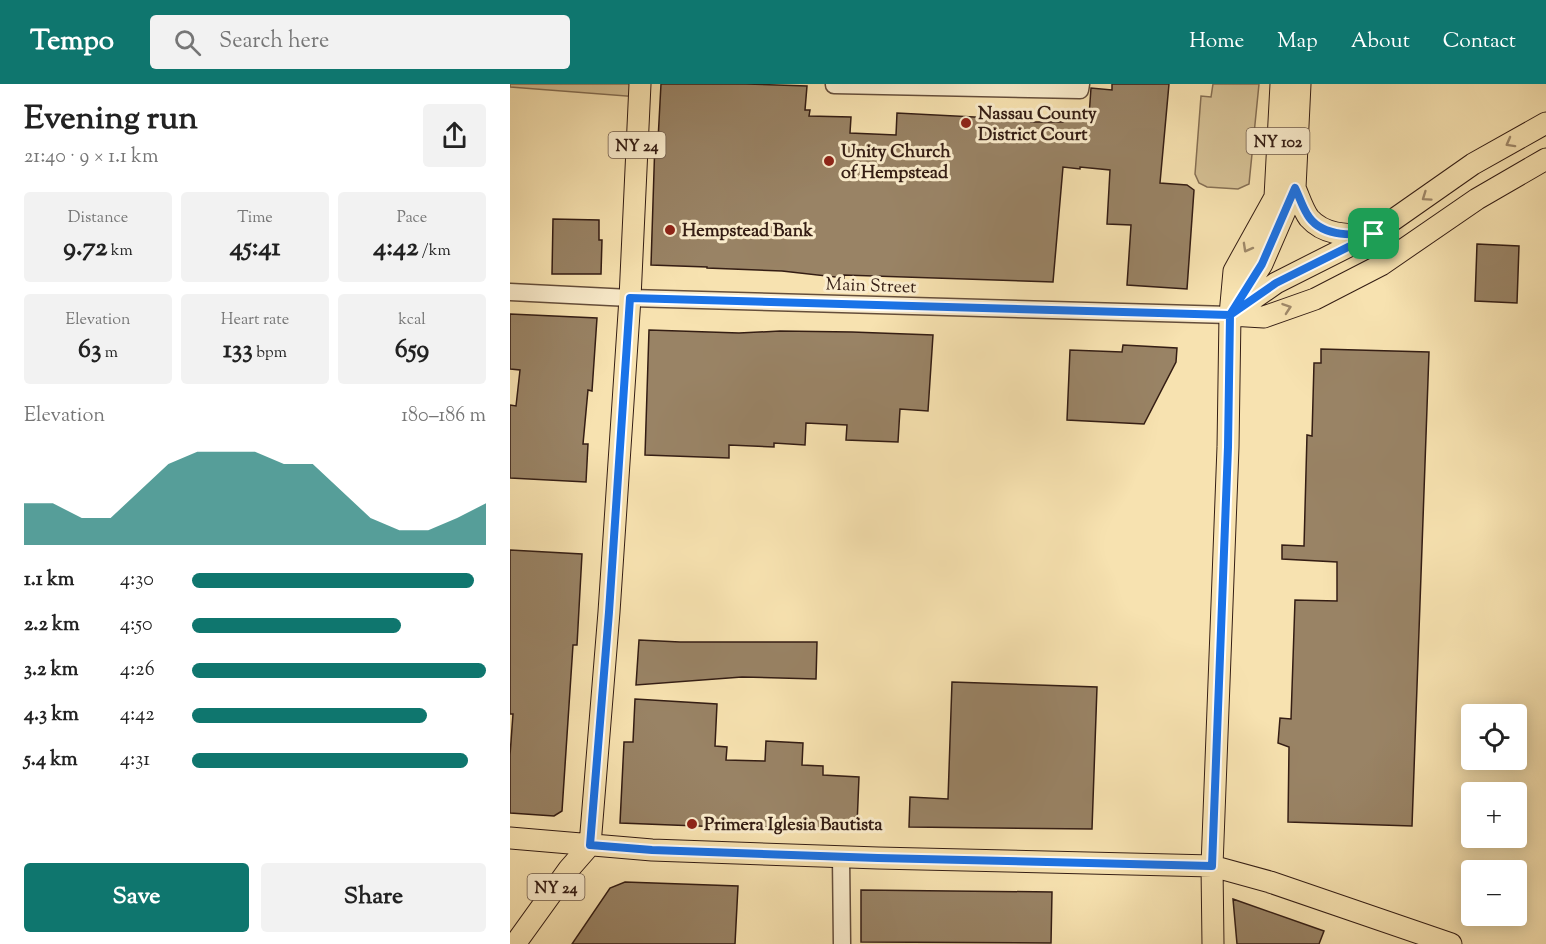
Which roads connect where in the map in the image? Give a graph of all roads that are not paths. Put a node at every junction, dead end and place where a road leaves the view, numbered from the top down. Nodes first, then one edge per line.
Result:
1 (640, 84) edge
2 (1281, 84) edge
3 (1300, 84) edge
4 (834, 85) edge
5 (1080, 87) edge
6 (1546, 123) edge
7 (1546, 159) edge
8 (1295, 188) junction
9 (1374, 234) junction
10 (510, 292) edge
11 (630, 298) junction
12 (1230, 315) junction
13 (510, 838) edge
14 (590, 845) junction
15 (841, 856) junction
16 (1212, 866) junction
17 (515, 944) edge
18 (842, 944) edge
19 (1213, 944) edge
20 (1451, 944) edge

1 - 11 main road, NY 24
2 -> 12 main road, NY 102
3 - 8 main road, NY 102
4 - 5 street
6 -> 9 main road
12 -> 7 main road
8 - 9 main road
8 - 12 main road, NY 102
9 - 12 main road
10 - 11 street, Main Street
11 - 12 street, Main Street
11 - 14 main road, NY 24
12 - 16 main road, NY 102
13 - 14 main road
14 - 15 main road
14 - 17 main road, NY 24
15 - 16 main road
15 - 18 street
16 - 19 main road, NY 102
16 - 20 main road

